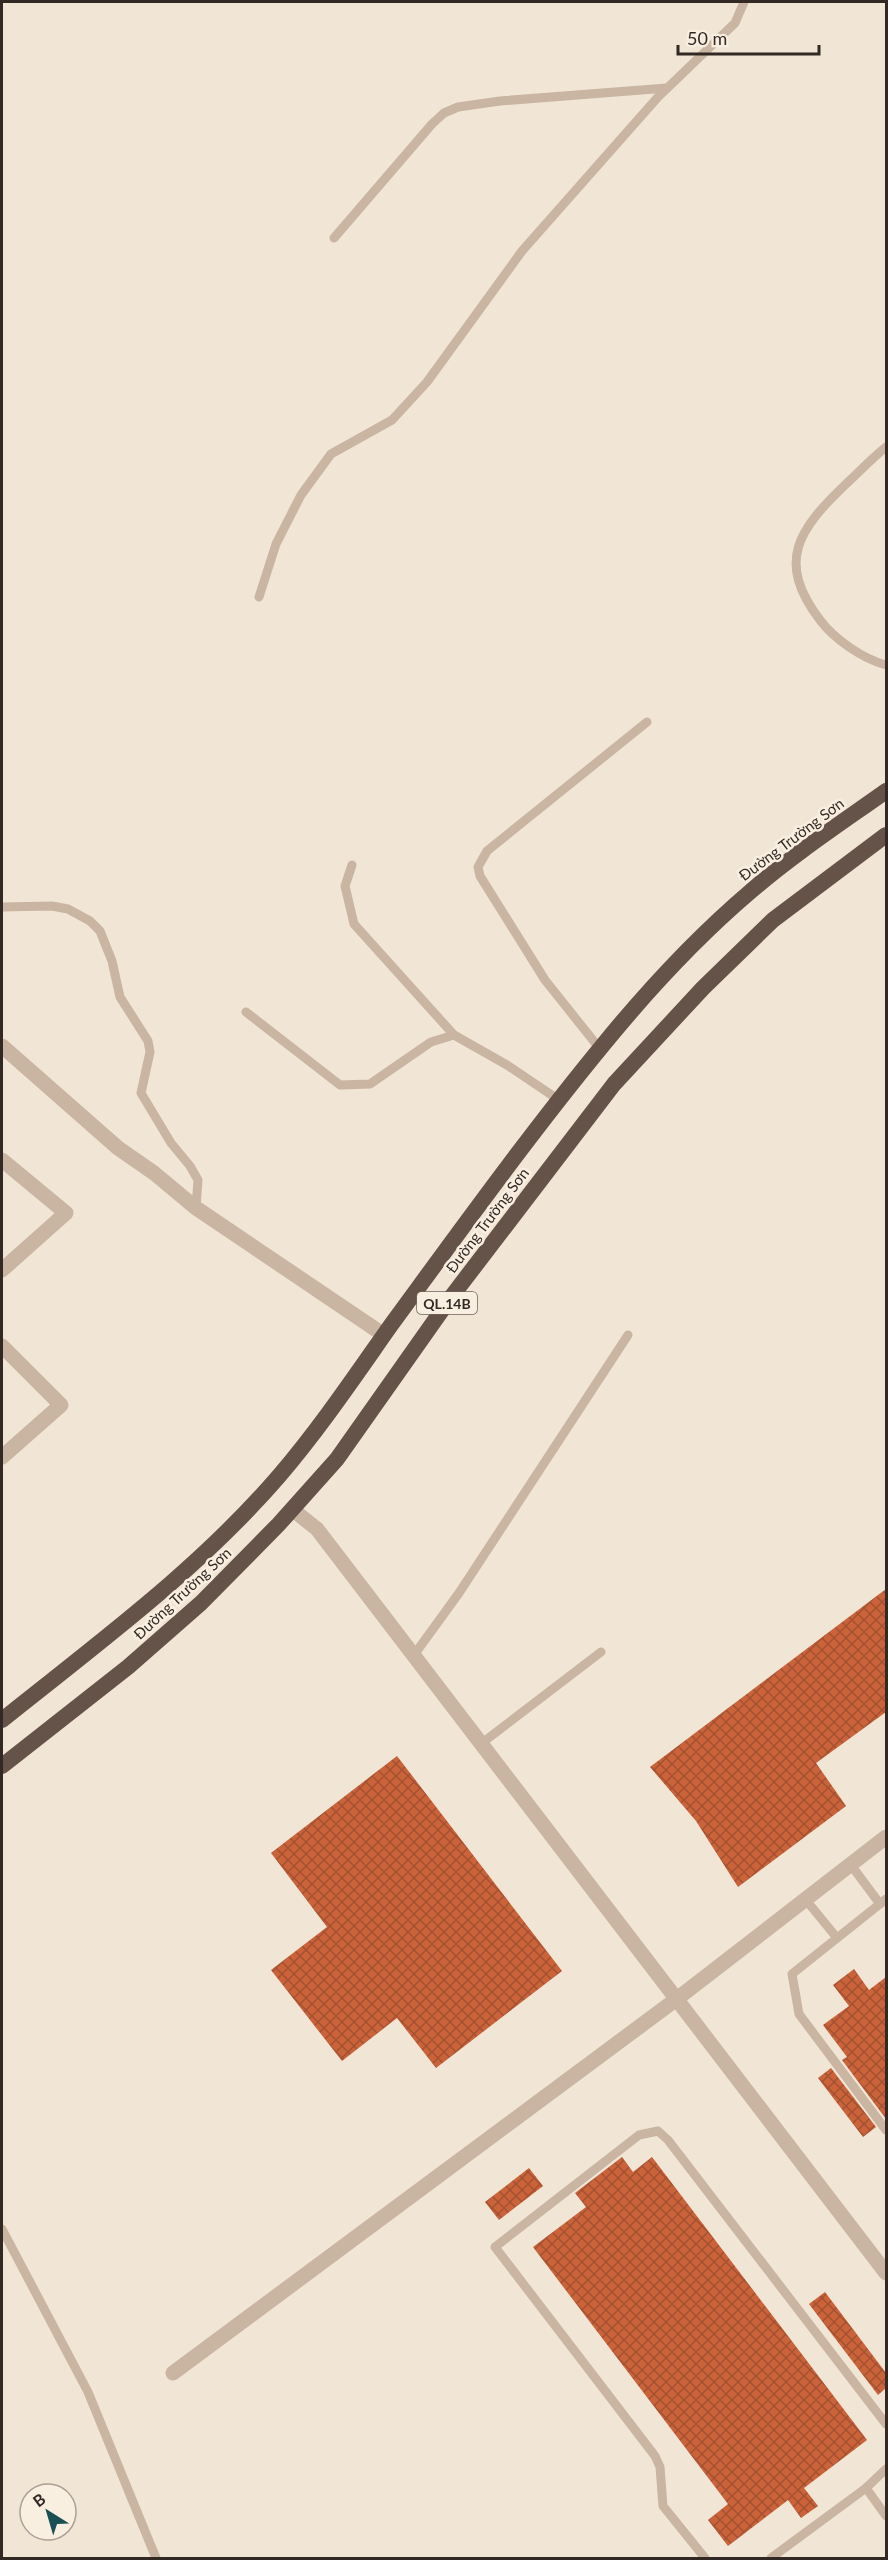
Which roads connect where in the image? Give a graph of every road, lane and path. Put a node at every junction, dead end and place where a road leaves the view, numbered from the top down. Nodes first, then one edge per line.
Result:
1 (744, 2) edge
2 (667, 88) junction
3 (334, 238) dead end
4 (886, 447) edge
5 (259, 597) dead end
6 (886, 665) edge
7 (647, 722) dead end
8 (886, 790) edge
9 (886, 835) edge
10 (352, 865) dead end
11 (2, 907) edge
12 (246, 1012) dead end
13 (454, 1035) junction
14 (2, 1046) edge
15 (600, 1049) junction
16 (559, 1100) junction
17 (2, 1160) edge
18 (196, 1208) junction
19 (2, 1270) edge
20 (384, 1335) junction
21 (628, 1335) dead end
22 (2, 1346) edge
23 (2, 1457) edge
24 (292, 1509) junction
25 (601, 1652) dead end
26 (414, 1655) junction
27 (2, 1720) edge
28 (482, 1743) junction
29 (2, 1766) edge
30 (886, 1837) edge
31 (851, 1865) junction
32 (806, 1900) junction
33 (883, 1901) edge
34 (837, 1938) junction
35 (678, 1998) junction
36 (886, 2130) edge
37 (2, 2229) edge
38 (886, 2273) edge
39 (173, 2373) dead end
40 (886, 2424) edge
41 (886, 2469) edge
42 (866, 2488) junction
43 (886, 2516) edge
44 (156, 2559) edge
45 (705, 2559) edge
46 (771, 2559) edge

1 - 2 lane
2 - 3 lane
2 - 5 lane
4 - 6 lane
7 - 15 lane
8 - 15 highway, Đường Trường Sơn / QL.14B
9 - 24 highway, Đường Trường Sơn / QL.14B
10 - 13 lane
11 - 18 lane
12 - 13 lane
13 - 16 lane
14 - 18 street
15 - 16 highway, Đường Trường Sơn / QL.14B
16 - 20 highway, Đường Trường Sơn / QL.14B
17 - 19 street
18 - 20 street
20 - 27 highway, Đường Trường Sơn / QL.14B
21 - 26 lane
22 - 23 street
24 - 26 street
24 - 29 highway, Đường Trường Sơn / QL.14B
25 - 28 lane
26 - 28 street
28 - 35 street
30 - 31 street
31 - 32 street
31 - 33 lane
32 - 34 lane
32 - 35 street
33 - 34 lane
34 - 36 lane
35 - 38 street
35 - 39 street
37 - 44 lane
40 - 45 lane
41 - 42 lane
42 - 43 lane
42 - 46 lane

